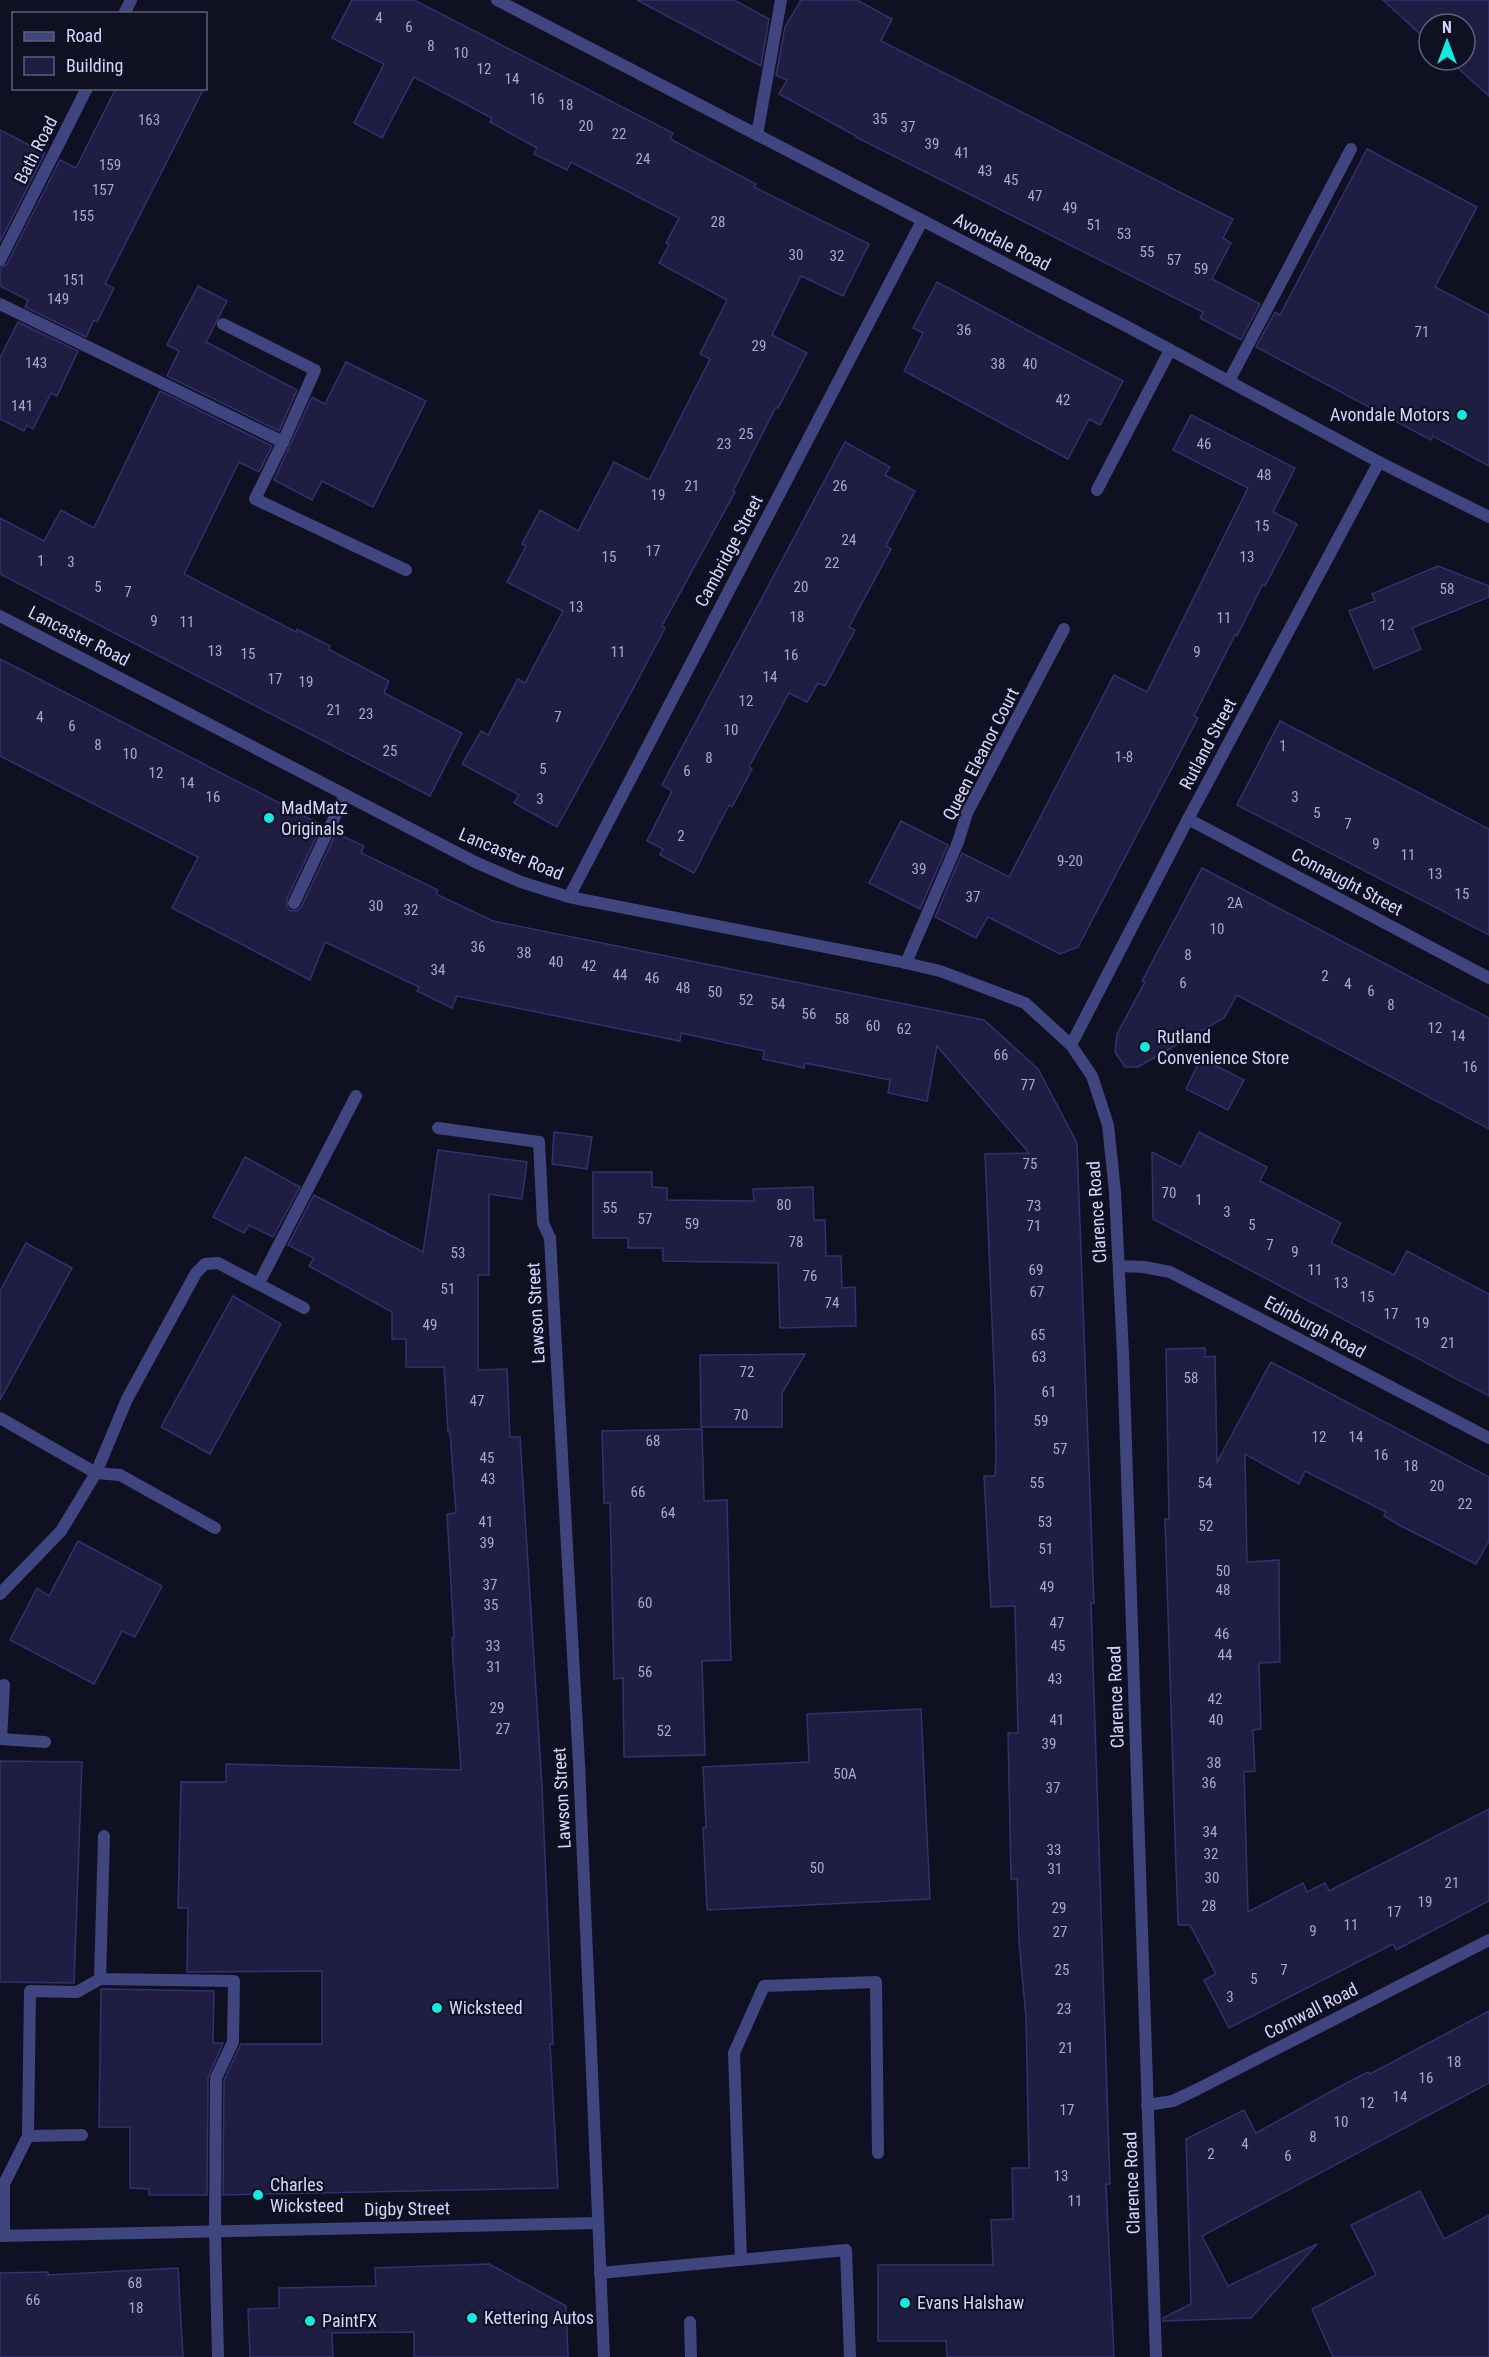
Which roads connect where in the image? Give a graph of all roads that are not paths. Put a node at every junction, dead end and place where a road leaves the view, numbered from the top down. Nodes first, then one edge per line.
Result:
1 (497, 0) edge
2 (781, 0) edge
3 (86, 90) edge
4 (757, 135) junction
5 (1351, 149) dead end
6 (922, 221) junction
7 (0, 260) edge
8 (0, 304) edge
9 (223, 324) dead end
10 (1170, 350) junction
11 (1229, 381) junction
12 (283, 442) junction
13 (1379, 462) junction
14 (1097, 490) dead end
15 (1489, 517) edge
16 (406, 570) dead end
17 (0, 616) edge
18 (1064, 629) dead end
19 (345, 795) junction
20 (1188, 819) junction
21 (569, 897) junction
22 (294, 903) dead end
23 (906, 963) junction
24 (1489, 978) edge
25 (1071, 1045) junction
26 (356, 1096) dead end
27 (438, 1128) dead end
28 (1119, 1266) junction
29 (259, 1283) junction
30 (304, 1308) dead end
31 (0, 1418) edge
32 (1489, 1438) edge
33 (96, 1473) junction
34 (215, 1528) dead end
35 (0, 1594) edge
36 (4, 1685) dead end
37 (1, 1739) edge
38 (45, 1742) dead end
39 (104, 1836) dead end
40 (1489, 1940) edge
41 (100, 1979) junction
42 (1147, 2105) junction
43 (82, 2135) dead end
44 (28, 2136) junction
45 (878, 2153) dead end
46 (598, 2223) junction
47 (215, 2231) junction
48 (2, 2236) edge
49 (741, 2260) junction
50 (600, 2273) junction
51 (690, 2322) dead end
52 (218, 2357) edge
53 (604, 2357) edge
54 (691, 2357) edge
55 (850, 2357) edge
56 (1156, 2357) edge

1 - 4 street, Avondale Road
2 - 4 street
3 - 7 street, Bath Road
4 - 6 street, Avondale Road
5 - 11 street
6 - 10 street, Avondale Road
6 - 21 street, Cambridge Street
8 - 12 street
9 - 12 street
10 - 11 street, Avondale Road
10 - 14 street
11 - 13 street, Avondale Road
12 - 16 street
13 - 15 street, Avondale Road
13 - 20 street, Rutland Street
17 - 19 street, Lancaster Road
18 - 23 street, Queen Eleanor Court
19 - 21 street, Lancaster Road
19 - 22 street
20 - 24 street, Connaught Street
20 - 25 street, Rutland Street
21 - 23 street, Lancaster Road
23 - 25 street, Lancaster Road
25 - 28 street, Clarence Road
26 - 29 street
27 - 46 street, Lawson Street
28 - 32 street, Edinburgh Road
28 - 42 street, Clarence Road
29 - 30 street
29 - 33 street
31 - 33 street
33 - 34 street
33 - 35 street
36 - 37 street
37 - 38 street
39 - 41 street
40 - 42 street, Cornwall Road
41 - 44 street
41 - 47 street
42 - 56 street, Clarence Road
43 - 44 street
44 - 48 street
45 - 49 street
46 - 47 street, Digby Street
46 - 50 street, Lawson Street
47 - 48 street, Digby Street
47 - 52 street
49 - 50 street
49 - 55 street
50 - 53 street, Lawson Street
51 - 54 street

